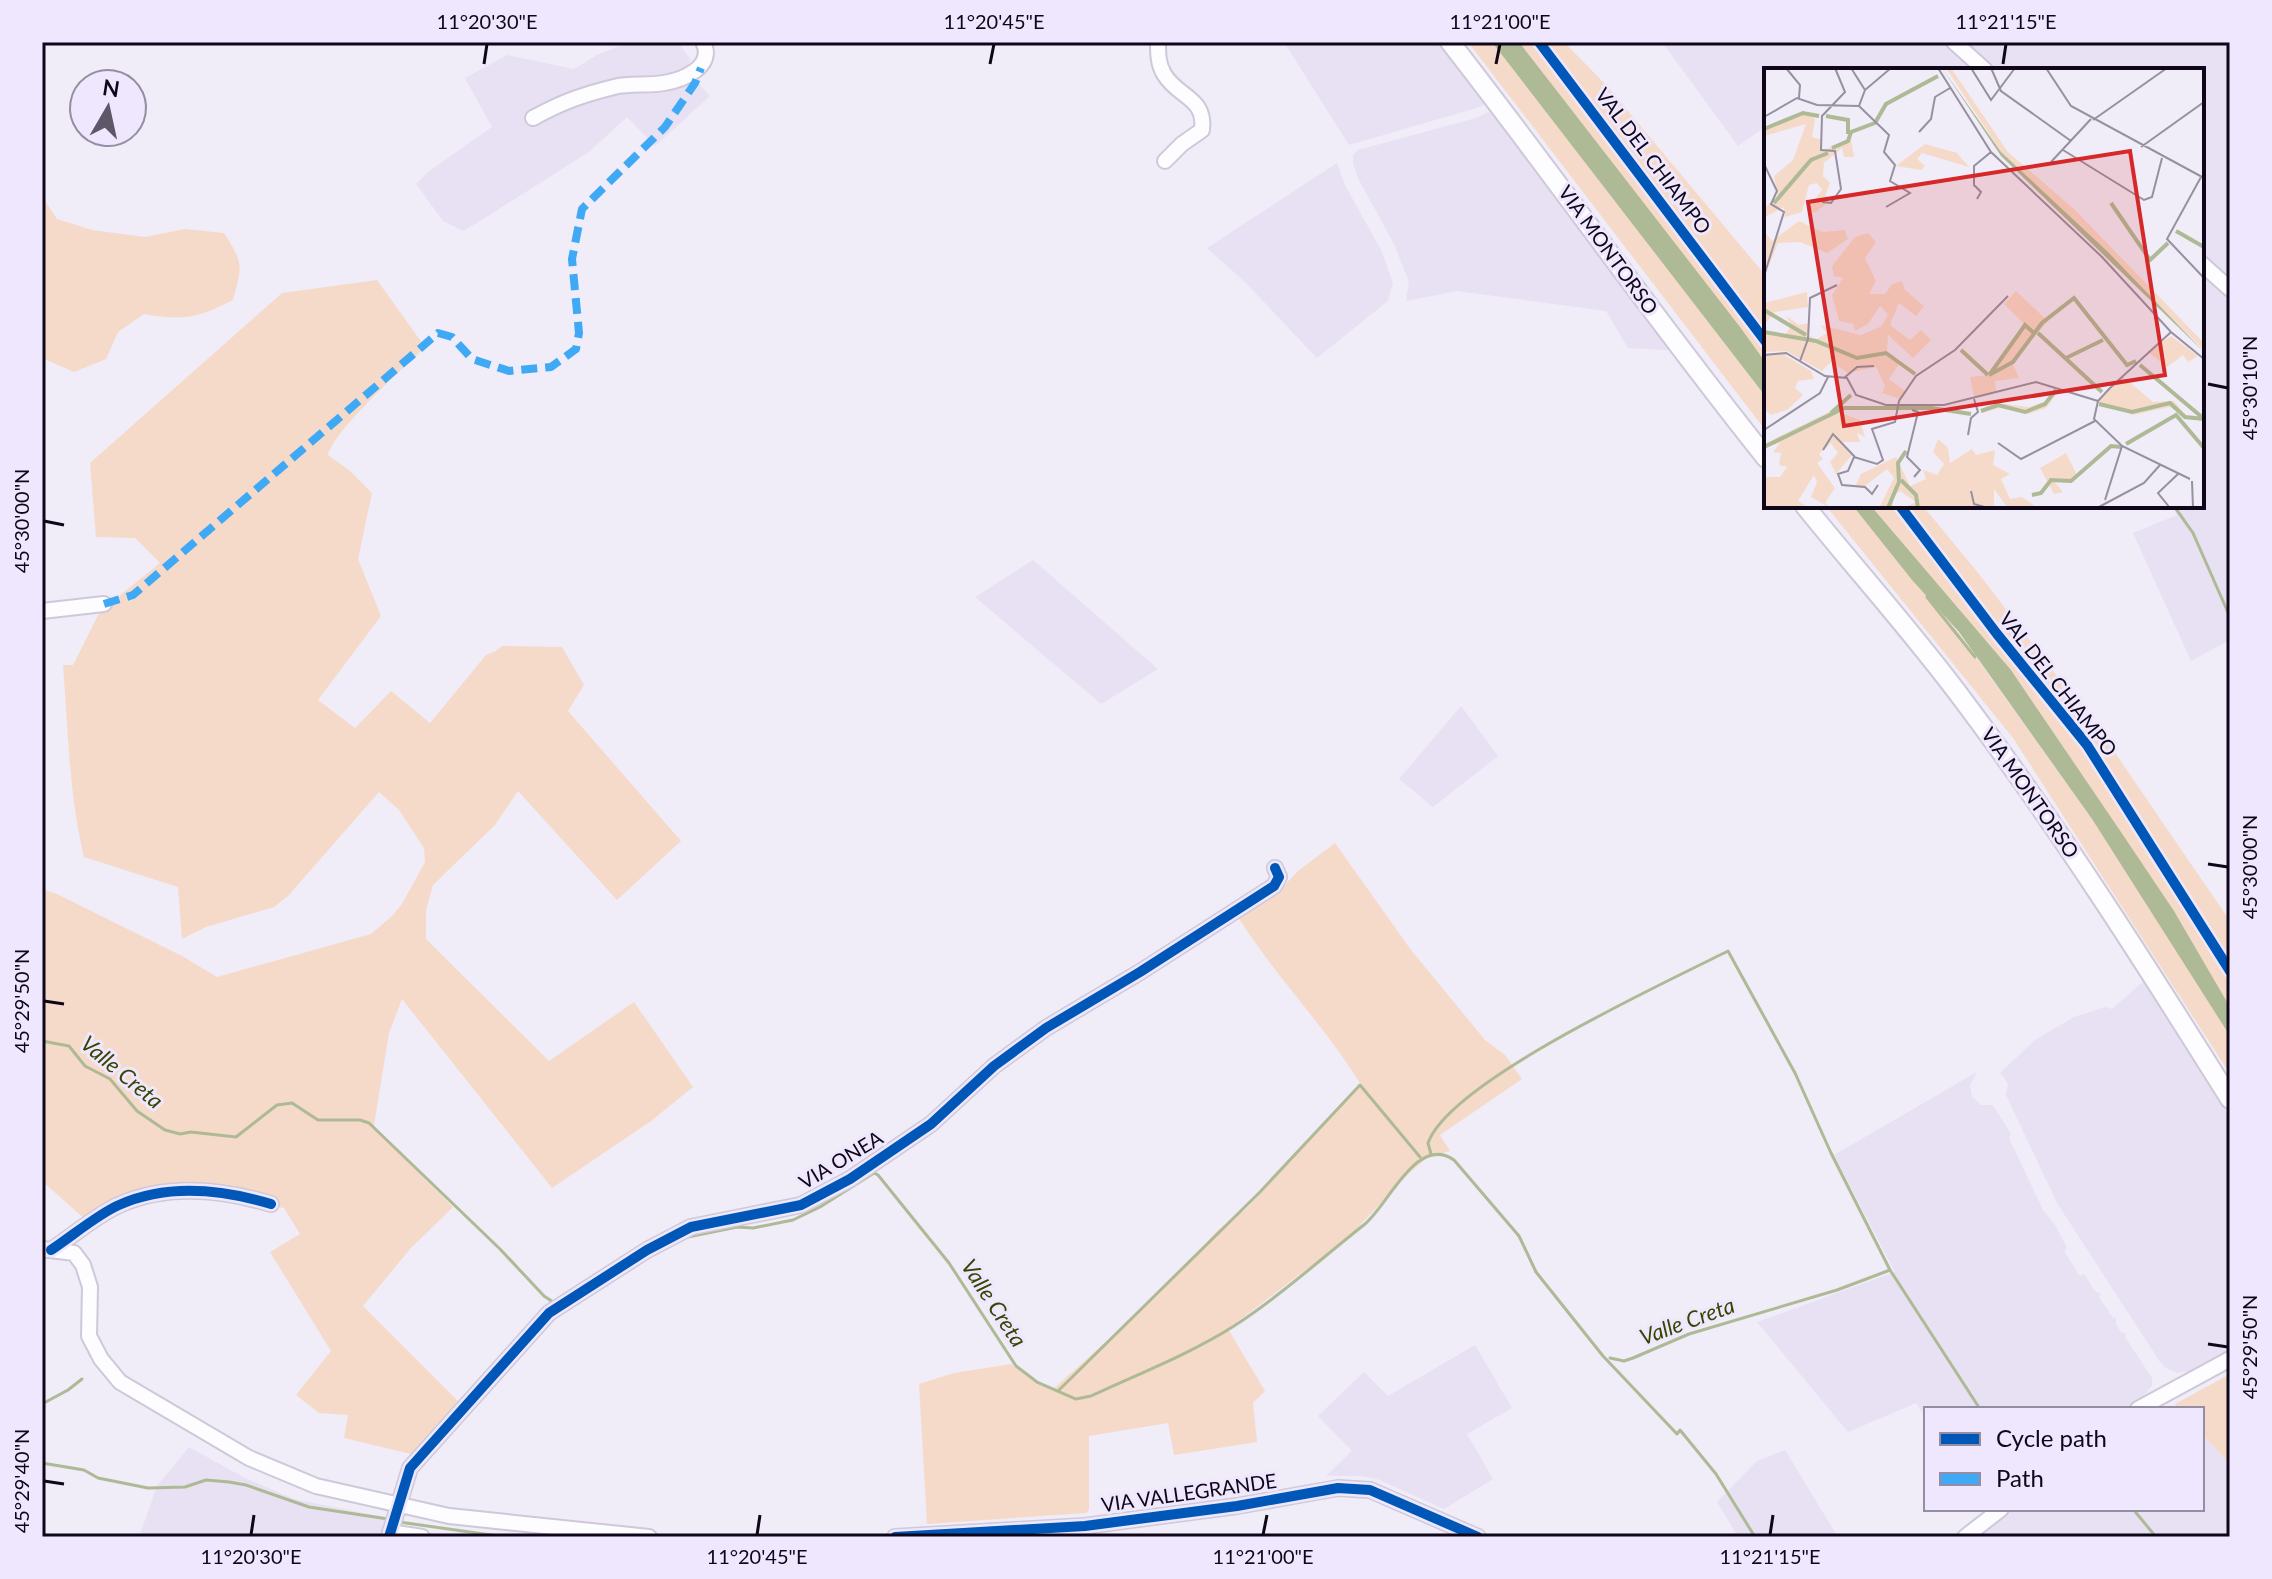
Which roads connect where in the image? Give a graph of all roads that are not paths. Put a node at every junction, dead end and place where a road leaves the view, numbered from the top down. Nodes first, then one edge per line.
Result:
1 (703, 42) edge
2 (1158, 42) edge
3 (1450, 42) edge
4 (1954, 42) edge
5 (1983, 68) edge
6 (533, 118) dead end
7 (1165, 161) dead end
8 (2204, 266) edge
9 (2230, 289) edge
10 (1764, 456) edge
11 (1807, 508) edge
12 (104, 604) dead end
13 (42, 611) edge
14 (1275, 868) dead end
15 (2230, 1099) edge
16 (271, 1204) dead end
17 (46, 1250) edge
18 (2230, 1359) edge
19 (2142, 1407) edge
20 (1998, 1511) edge
21 (393, 1523) edge
22 (926, 1536) edge
23 (422, 1537) edge
24 (649, 1537) edge
25 (895, 1537) edge
26 (1478, 1537) edge
27 (1965, 1537) edge

1 - 6 street
2 - 7 street
3 - 10 main road, VIA MONTORSO
4 - 5 street
8 - 9 street
11 - 15 main road, VIA MONTORSO
12 - 13 street
14 - 21 street, VIA ONEA
16 - 17 street
17 - 21 street
18 - 19 street
20 - 27 street
21 - 23 street
21 - 24 street
22 - 25 street, VIA VALLEGRANDE
22 - 26 street, VIA VALLEGRANDE

